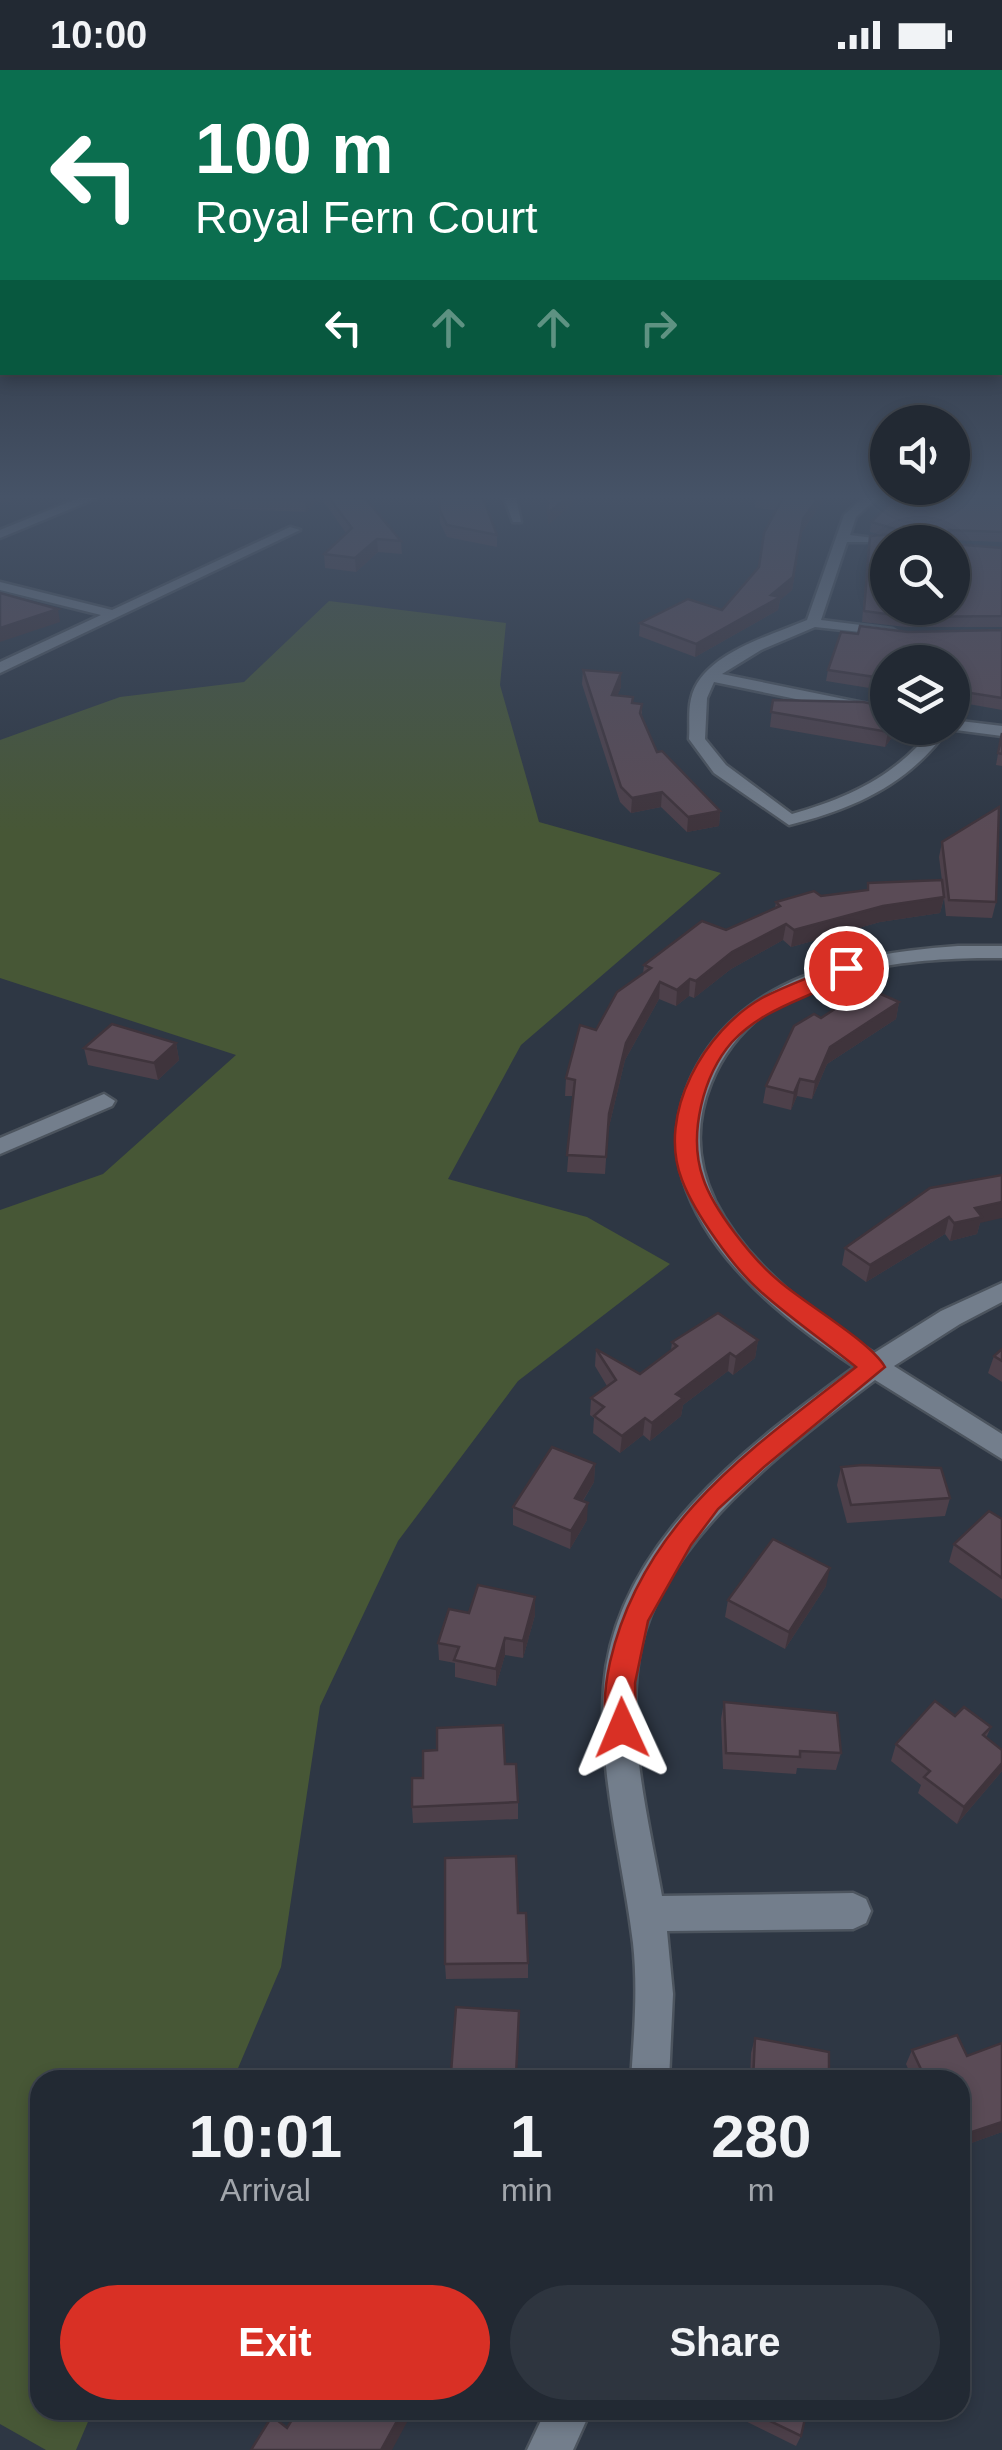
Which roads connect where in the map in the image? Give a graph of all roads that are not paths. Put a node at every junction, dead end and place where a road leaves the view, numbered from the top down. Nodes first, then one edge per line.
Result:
1 (92, 609) edge
2 (123, 609) edge
3 (817, 609) edge
4 (112, 614) junction
5 (812, 623) junction
6 (906, 635) edge
7 (0, 668) edge
8 (710, 676) junction
9 (870, 708) edge
10 (970, 727) edge
11 (1002, 731) edge
12 (930, 745) edge
13 (1002, 952) edge
14 (104, 1101) dead end
15 (0, 1146) edge
16 (1002, 1292) edge
17 (873, 1367) junction
18 (1002, 1448) edge
19 (852, 1911) dead end
20 (645, 1914) junction
21 (650, 2070) edge
22 (564, 2420) edge
23 (550, 2450) edge

1 - 4 street
2 - 4 street
3 - 5 street
4 - 7 street
5 - 6 street
5 - 8 street
8 - 9 street
8 - 12 street
10 - 11 street
13 - 17 street
14 - 15 street
16 - 17 street
17 - 18 street
17 - 20 street
19 - 20 street
20 - 21 street
22 - 23 street

